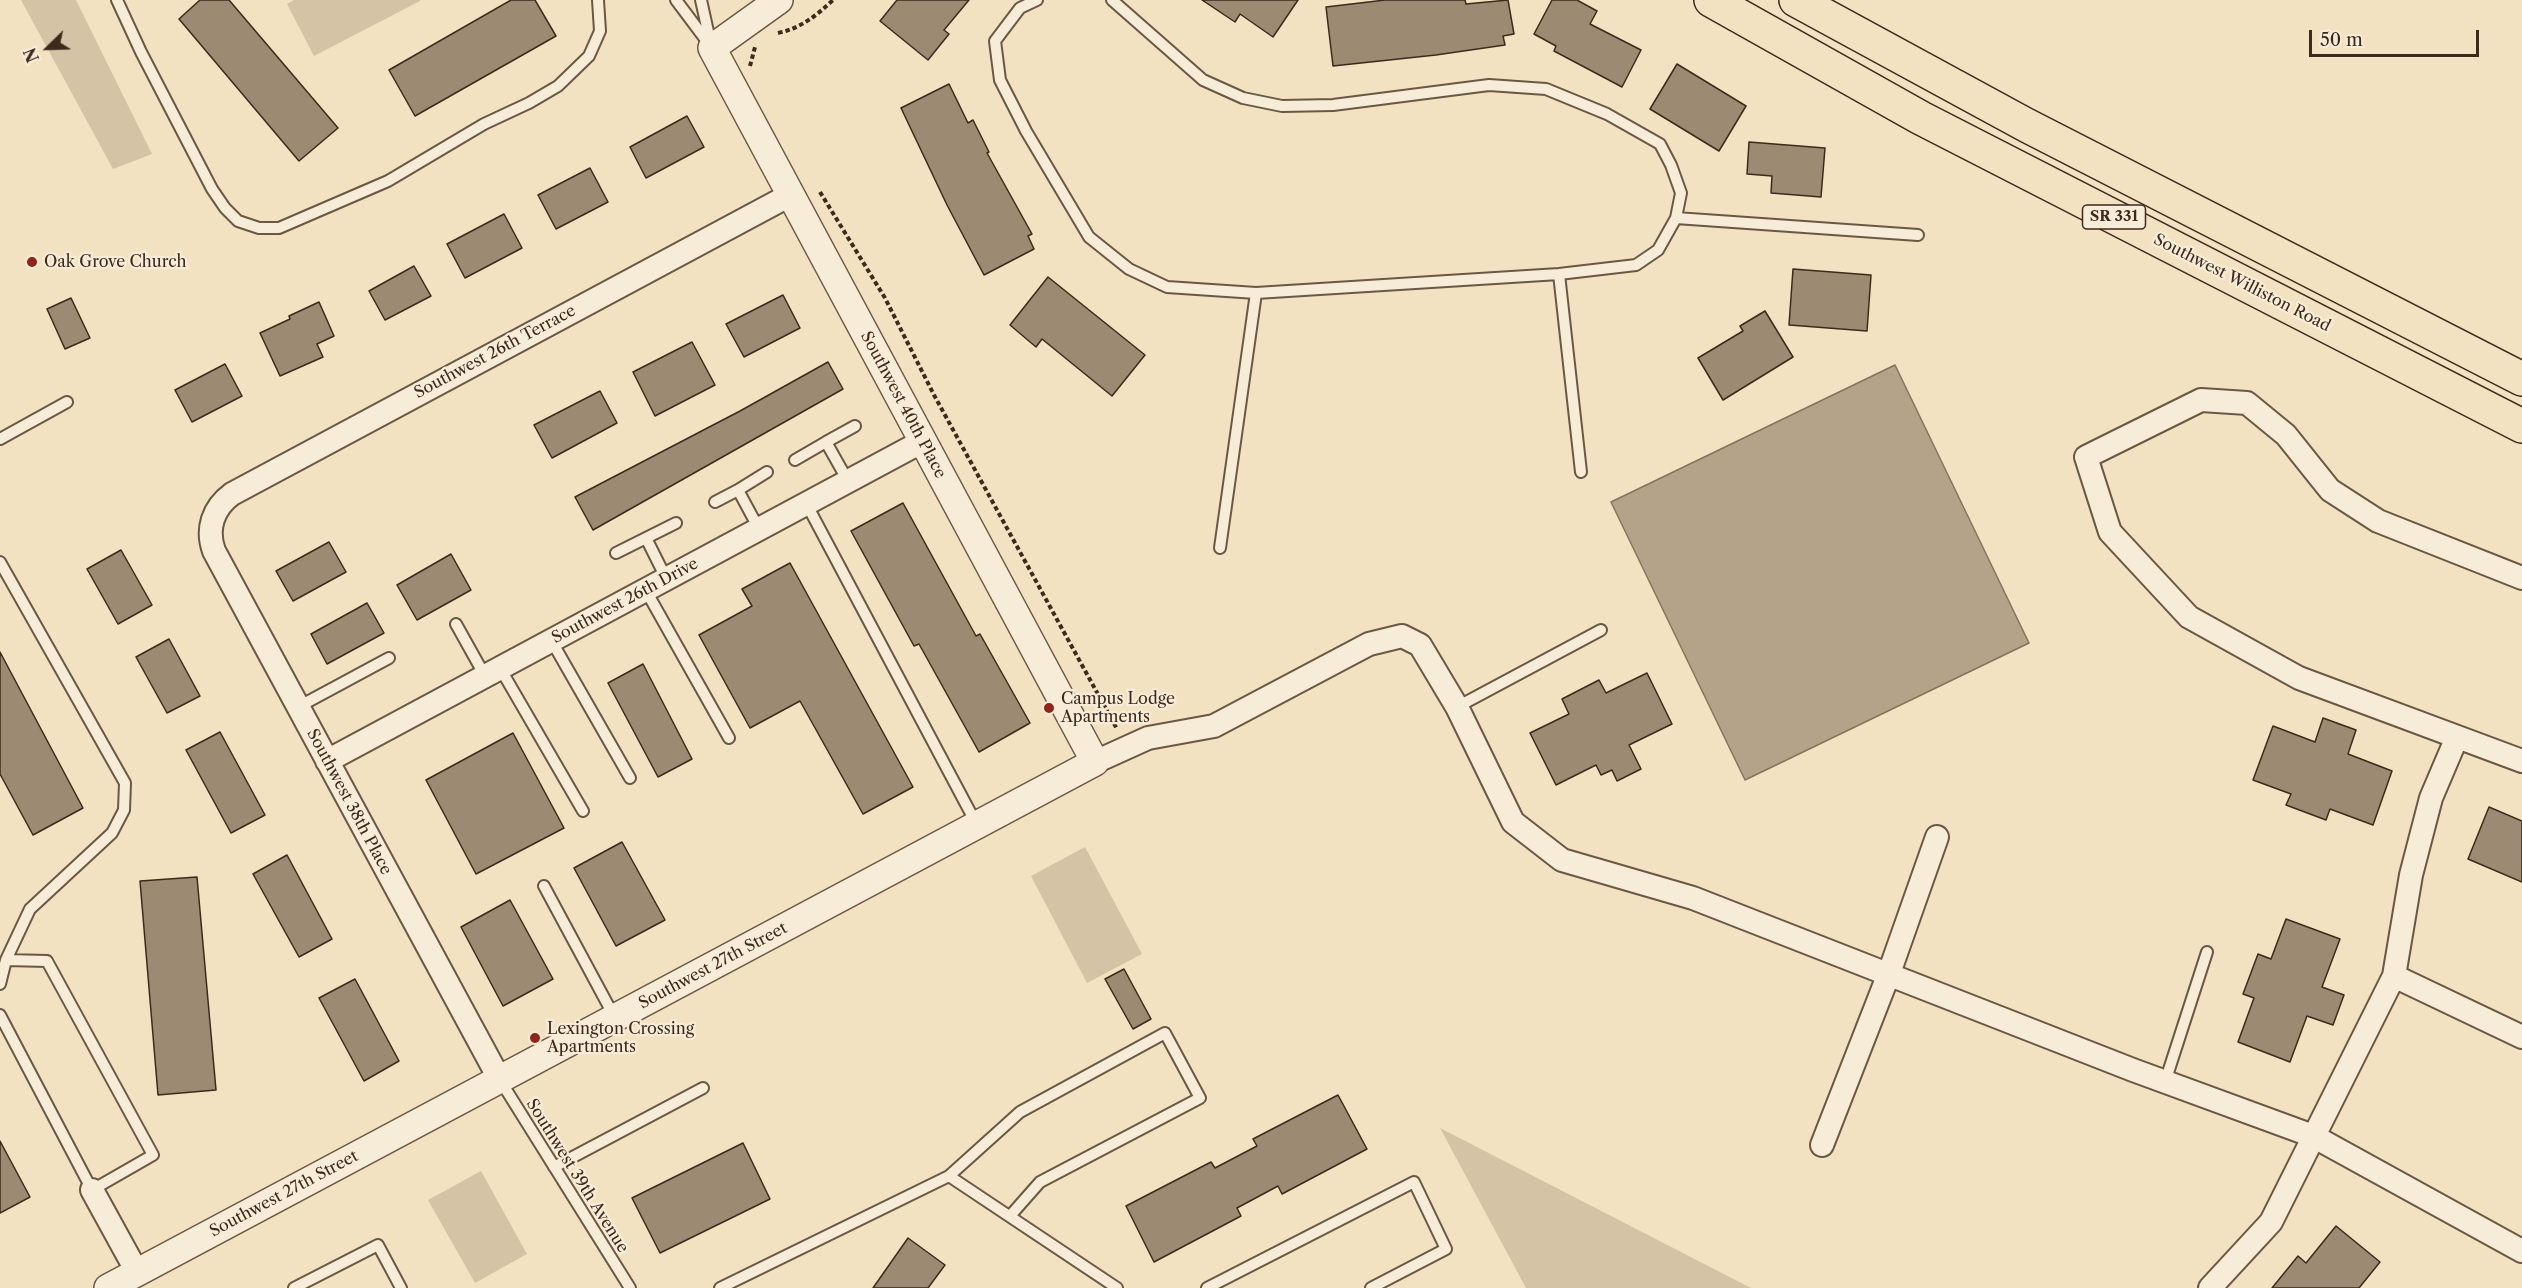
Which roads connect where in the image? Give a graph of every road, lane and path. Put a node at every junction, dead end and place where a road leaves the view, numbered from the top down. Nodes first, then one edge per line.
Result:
1 (117, 0) edge
2 (598, 0) edge
3 (676, 0) edge
4 (701, 0) edge
5 (779, 0) edge
6 (833, 0) edge
7 (1036, 0) edge
8 (1112, 0) edge
9 (1711, 0) edge
10 (1796, 0) edge
11 (768, 35) dead end
12 (756, 44) dead end
13 (712, 48) junction
14 (752, 78) dead end
15 (819, 192) dead end
16 (790, 195) junction
17 (1677, 218) junction
18 (1918, 235) dead end
19 (1559, 274) junction
20 (1256, 293) junction
21 (2522, 379) edge
22 (67, 402) dead end
23 (855, 426) dead end
24 (2522, 426) edge
25 (0, 439) edge
26 (923, 441) junction
27 (826, 442) junction
28 (795, 460) dead end
29 (767, 472) dead end
30 (1581, 472) dead end
31 (848, 481) junction
32 (738, 490) junction
33 (715, 502) dead end
34 (806, 503) junction
35 (212, 521) joint
36 (676, 523) dead end
37 (759, 529) junction
38 (646, 538) junction
39 (1220, 548) dead end
40 (616, 553) dead end
41 (0, 562) edge
42 (666, 578) junction
43 (2522, 578) edge
44 (645, 590) junction
45 (456, 624) dead end
46 (1601, 630) dead end
47 (551, 640) junction
48 (389, 658) dead end
49 (493, 672) junction
50 (298, 707) junction
51 (1457, 707) junction
52 (1119, 732) dead end
53 (2457, 737) junction
54 (729, 738) dead end
55 (327, 761) junction
56 (2522, 761) edge
57 (1095, 762) junction
58 (630, 778) dead end
59 (583, 811) dead end
60 (977, 825) junction
61 (1937, 837) dead end
62 (544, 886) dead end
63 (2207, 952) dead end
64 (6, 960) junction
65 (1888, 976) junction
66 (2394, 976) junction
67 (0, 984) edge
68 (0, 1015) edge
69 (615, 1018) junction
70 (2522, 1037) edge
71 (500, 1080) junction
72 (2165, 1082) junction
73 (703, 1088) dead end
74 (2313, 1136) junction
75 (1822, 1145) dead end
76 (554, 1167) junction
77 (949, 1176) junction
78 (92, 1190) junction
79 (1010, 1216) junction
80 (2522, 1251) edge
81 (137, 1272) junction
82 (108, 1288) edge
83 (294, 1288) edge
84 (401, 1288) edge
85 (630, 1288) edge
86 (720, 1288) edge
87 (1117, 1288) edge
88 (1207, 1288) edge
89 (1371, 1288) edge
90 (2210, 1288) edge

1 - 2 lane
3 - 13 lane, Southwest 40th Place
4 - 13 lane, Southwest 40th Place
5 - 13 street
6 - 11 path
7 - 20 lane
8 - 17 lane
9 - 24 highway, Southwest Williston Road / SR 331
10 - 21 highway, SR 331
12 - 14 path
13 - 16 street, Southwest 40th Place
15 - 52 path
16 - 26 street, Southwest 40th Place
16 - 35 street, Southwest 26th Terrace
17 - 18 lane
17 - 19 lane
19 - 20 lane
19 - 30 lane
20 - 39 lane
22 - 25 lane
23 - 27 lane
26 - 31 street, Southwest 26th Drive
26 - 57 street, Southwest 40th Place
27 - 28 lane
27 - 31 lane
29 - 32 lane
31 - 34 street, Southwest 26th Drive
32 - 33 lane
32 - 37 lane
34 - 37 street, Southwest 26th Drive
34 - 60 lane
35 - 50 street, Southwest 38th Place
36 - 38 lane
37 - 42 street, Southwest 26th Drive
38 - 40 lane
38 - 42 lane
41 - 64 lane
42 - 44 street, Southwest 26th Drive
43 - 53 street
44 - 47 street, Southwest 26th Drive
44 - 54 lane
45 - 49 lane
46 - 51 lane
47 - 49 street, Southwest 26th Drive
47 - 58 lane
48 - 50 lane
49 - 55 street, Southwest 26th Drive
49 - 59 lane
50 - 55 street, Southwest 38th Place
51 - 57 street
51 - 65 street
53 - 56 street
53 - 66 street
55 - 71 street, Southwest 38th Place
57 - 60 street, Southwest 27th Street
60 - 69 street, Southwest 27th Street
61 - 65 street
62 - 69 lane
63 - 72 lane
64 - 67 lane
64 - 78 lane
65 - 72 street
65 - 75 street
66 - 70 street
66 - 74 street
68 - 78 lane
69 - 71 street, Southwest 27th Street
71 - 76 lane, Southwest 39th Avenue
71 - 81 street, Southwest 27th Street
72 - 74 street
73 - 76 lane
74 - 80 street
74 - 90 street
76 - 85 lane, Southwest 39th Avenue
77 - 79 lane
77 - 79 lane
77 - 86 lane
78 - 81 street
79 - 87 lane
81 - 82 street, Southwest 27th Street
83 - 84 lane
88 - 89 lane

